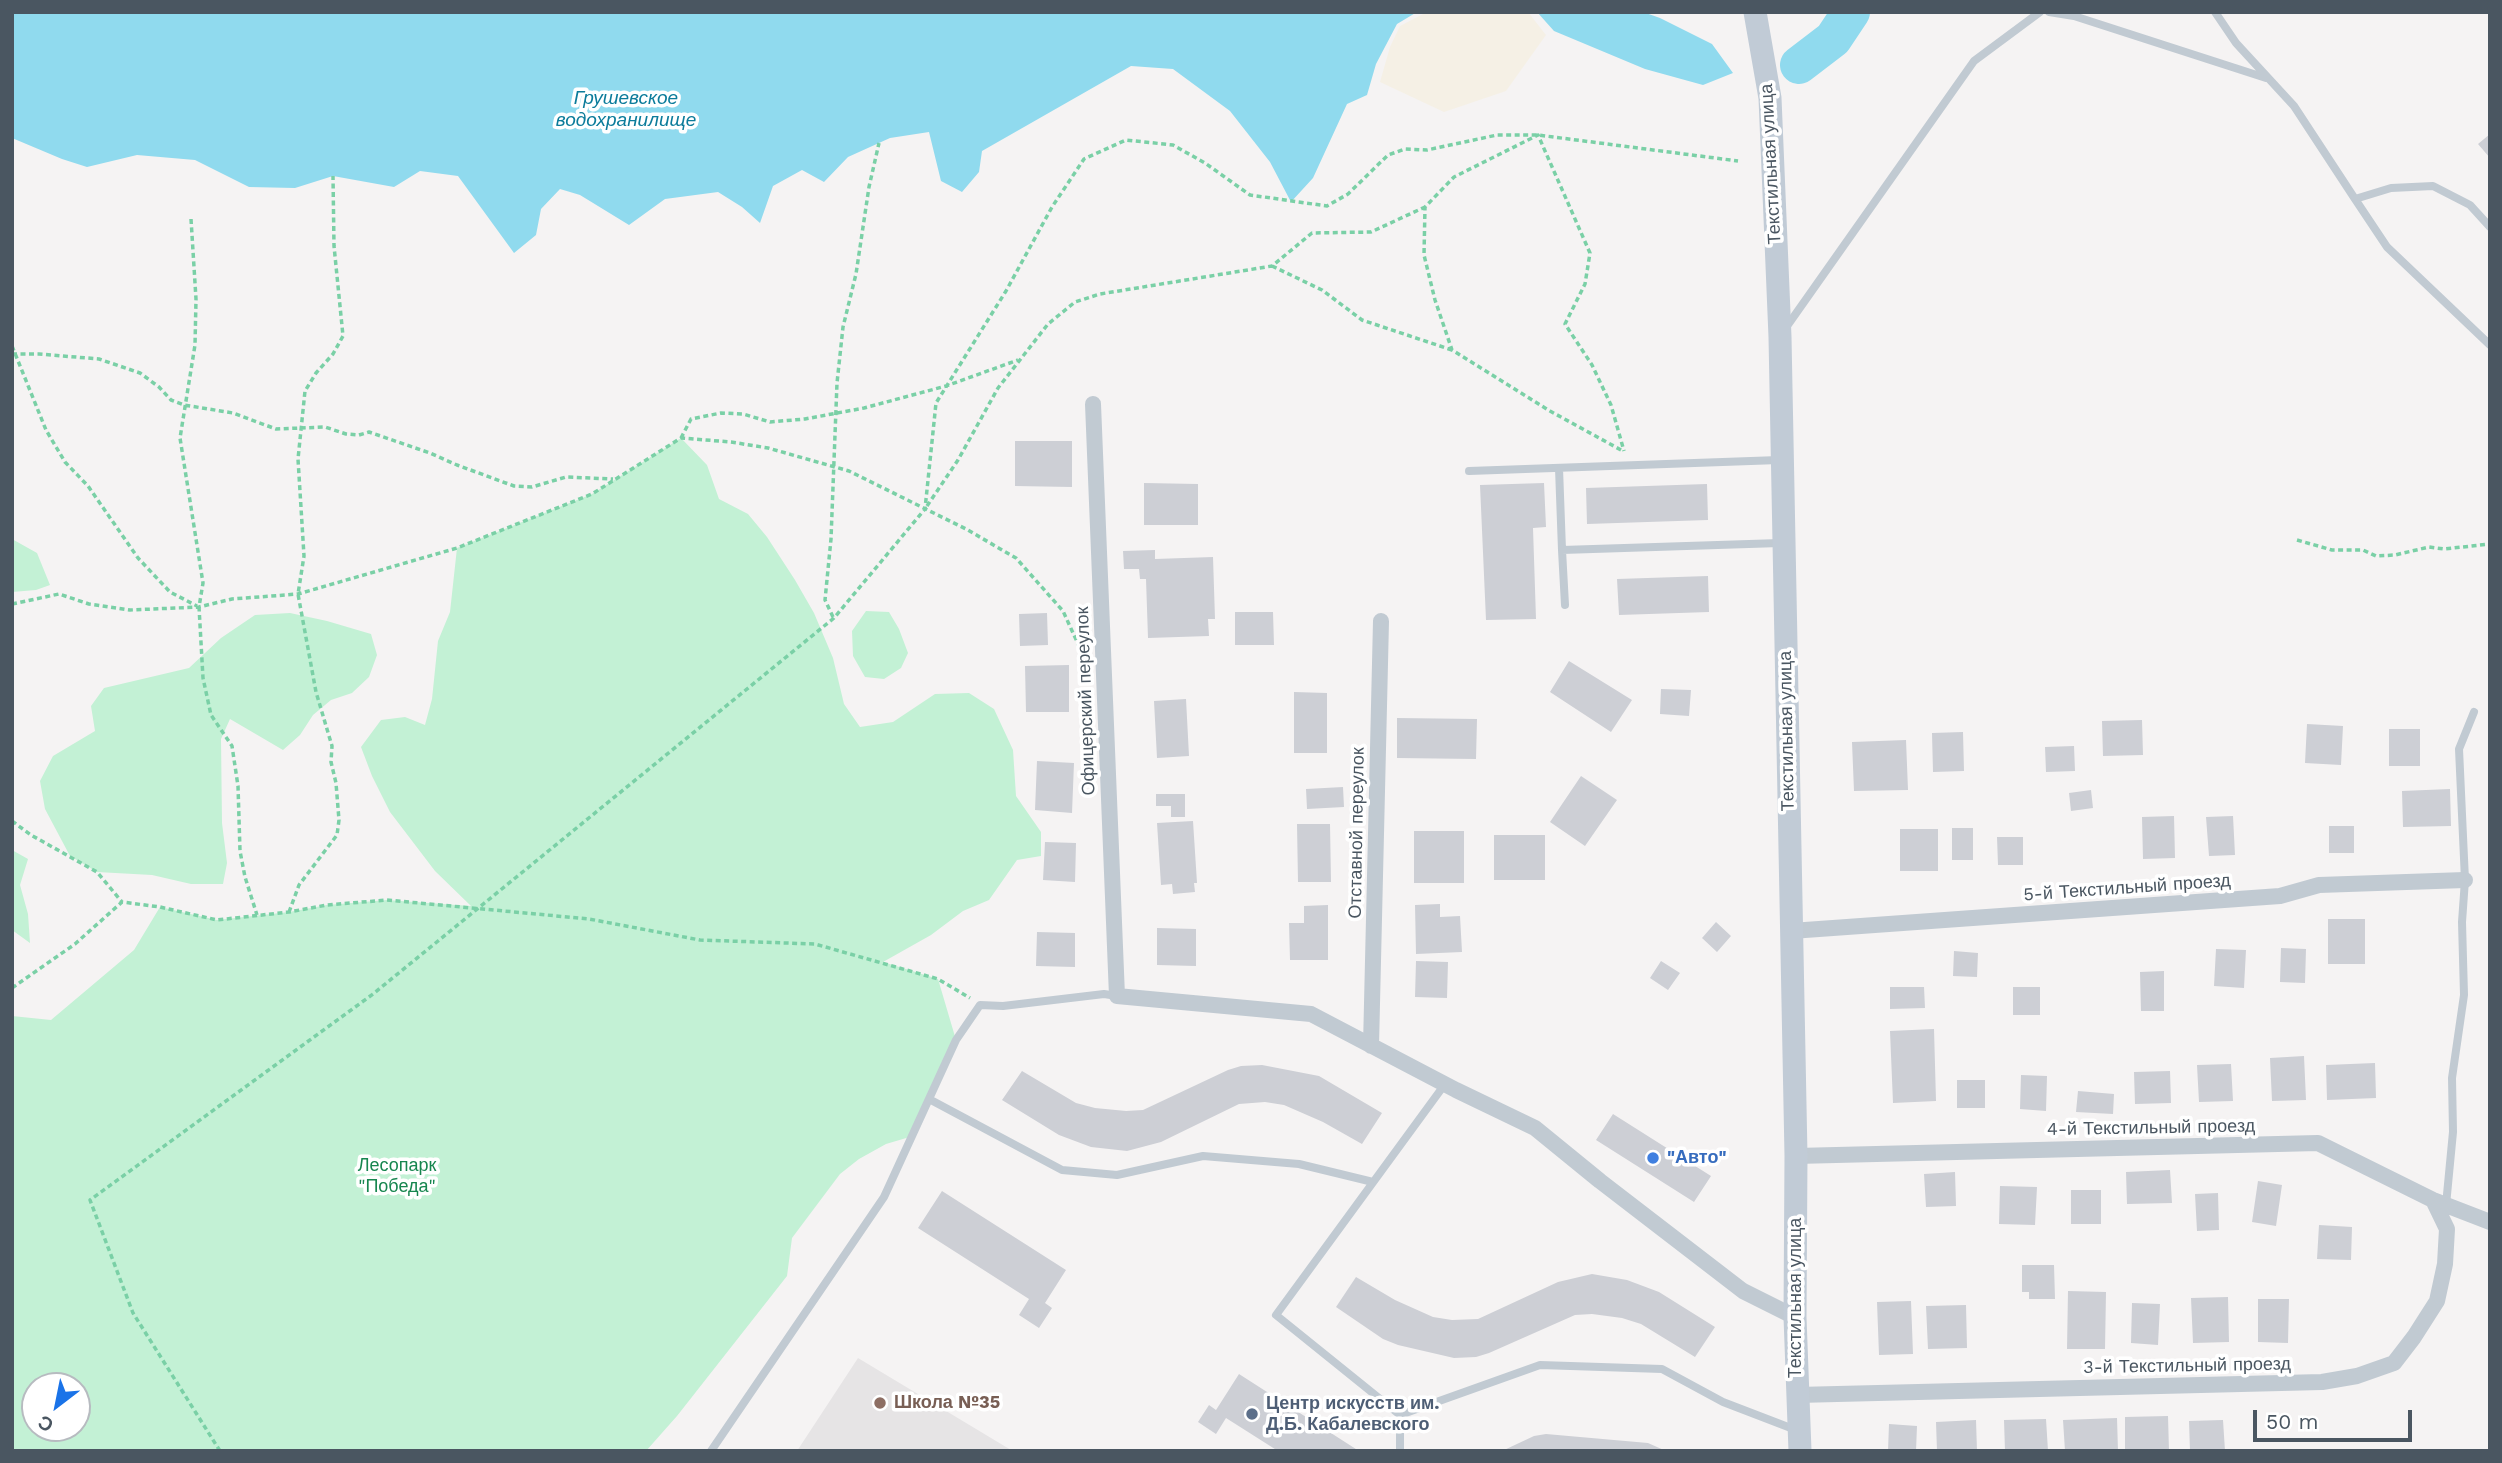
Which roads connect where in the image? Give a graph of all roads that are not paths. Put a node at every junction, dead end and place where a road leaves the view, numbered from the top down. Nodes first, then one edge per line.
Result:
1 (1755, 12) edge
2 (2040, 12) edge
3 (2049, 12) edge
4 (2215, 12) edge
5 (2269, 79) junction
6 (2355, 199) junction
7 (2490, 226) edge
8 (1780, 337) junction
9 (2490, 345) edge
10 (1093, 404) dead end
11 (1782, 460) junction
12 (1559, 468) junction
13 (1469, 471) dead end
14 (1783, 543) junction
15 (1562, 551) junction
16 (1564, 605) dead end
17 (1381, 621) dead end
18 (2474, 712) dead end
19 (2465, 880) junction
20 (1791, 931) junction
21 (1117, 996) junction
22 (1371, 1045) junction
23 (1445, 1084) junction
24 (929, 1099) junction
25 (1796, 1156) junction
26 (1373, 1182) junction
27 (2439, 1202) junction
28 (2490, 1223) edge
29 (1795, 1317) junction
30 (1797, 1395) junction
31 (1401, 1415) junction
32 (1799, 1441) edge
33 (711, 1451) edge
34 (1400, 1451) edge

1 - 8 main road, Текстильная улица
2 - 8 lane
3 - 5 lane
4 - 5 lane
5 - 6 lane
6 - 7 lane
6 - 9 lane
8 - 11 main road, Текстильная улица
10 - 21 street, Офицерский переулок
11 - 12 lane
11 - 14 main road, Текстильная улица
12 - 13 lane
12 - 15 lane
14 - 15 lane
14 - 20 main road, Текстильная улица
15 - 16 lane
17 - 22 street, Отставной переулок
18 - 19 lane
19 - 20 street, 5-й Текстильный проезд
19 - 27 lane
20 - 25 main road, Текстильная улица
21 - 22 street
21 - 24 lane
22 - 23 street
23 - 26 lane
23 - 29 street
24 - 26 lane
24 - 33 lane
25 - 27 street, 4-й Текстильный проезд
25 - 29 main road, Текстильная улица
26 - 31 lane
27 - 28 street, 4-й Текстильный проезд
27 - 30 street, 3-й Текстильный проезд
29 - 30 main road, Текстильная улица
30 - 32 main road, Текстильная улица
31 - 32 lane
31 - 34 lane

